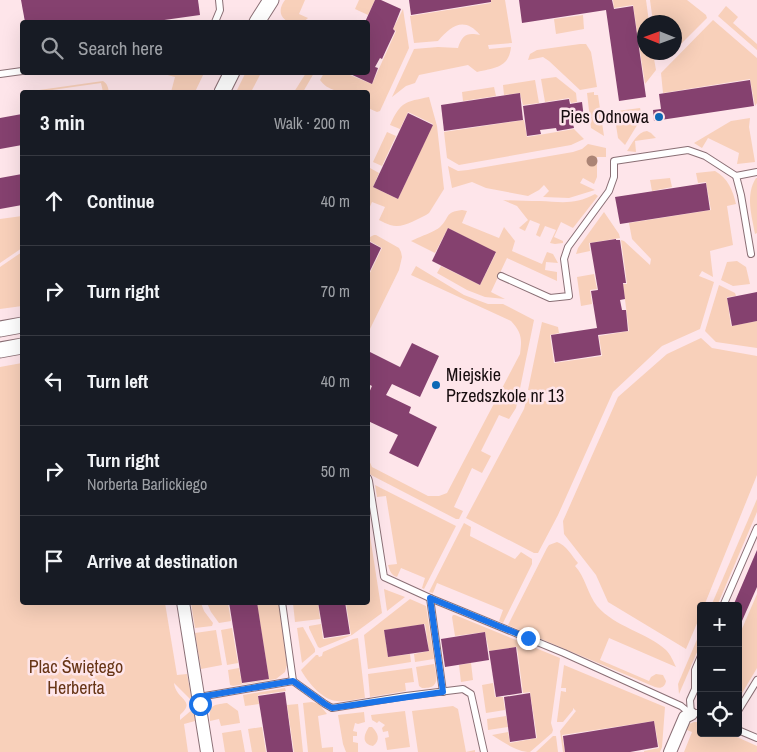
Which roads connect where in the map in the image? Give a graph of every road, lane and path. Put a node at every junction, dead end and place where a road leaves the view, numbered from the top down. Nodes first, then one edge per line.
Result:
1 (219, 0) edge
2 (271, 0) edge
3 (216, 20) edge
4 (258, 20) edge
5 (20, 71) edge
6 (0, 74) edge
7 (230, 75) edge
8 (223, 90) edge
9 (757, 172) edge
10 (736, 176) junction
11 (752, 254) dead end
12 (501, 276) dead end
13 (20, 325) edge
14 (0, 329) edge
15 (20, 346) edge
16 (0, 350) edge
17 (370, 486) edge
18 (757, 528) edge
19 (430, 598) junction
20 (725, 602) edge
21 (184, 605) edge
22 (282, 605) edge
23 (697, 665) edge
24 (757, 680) edge
25 (293, 681) junction
26 (443, 692) junction
27 (199, 697) junction
28 (742, 704) edge
29 (696, 714) edge
30 (742, 732) edge
31 (757, 738) edge
32 (207, 752) edge
33 (484, 752) edge
34 (670, 752) edge

1 - 3 lane
2 - 4 street
5 - 6 lane
7 - 8 street
9 - 10 lane
10 - 11 lane
10 - 12 lane
13 - 14 street
15 - 16 street
17 - 19 lane
18 - 20 lane
19 - 26 lane
19 - 29 lane
21 - 27 street
22 - 25 lane
23 - 29 lane
24 - 28 lane
25 - 26 lane
25 - 27 lane
26 - 33 lane
27 - 32 street
29 - 34 street
30 - 31 lane

